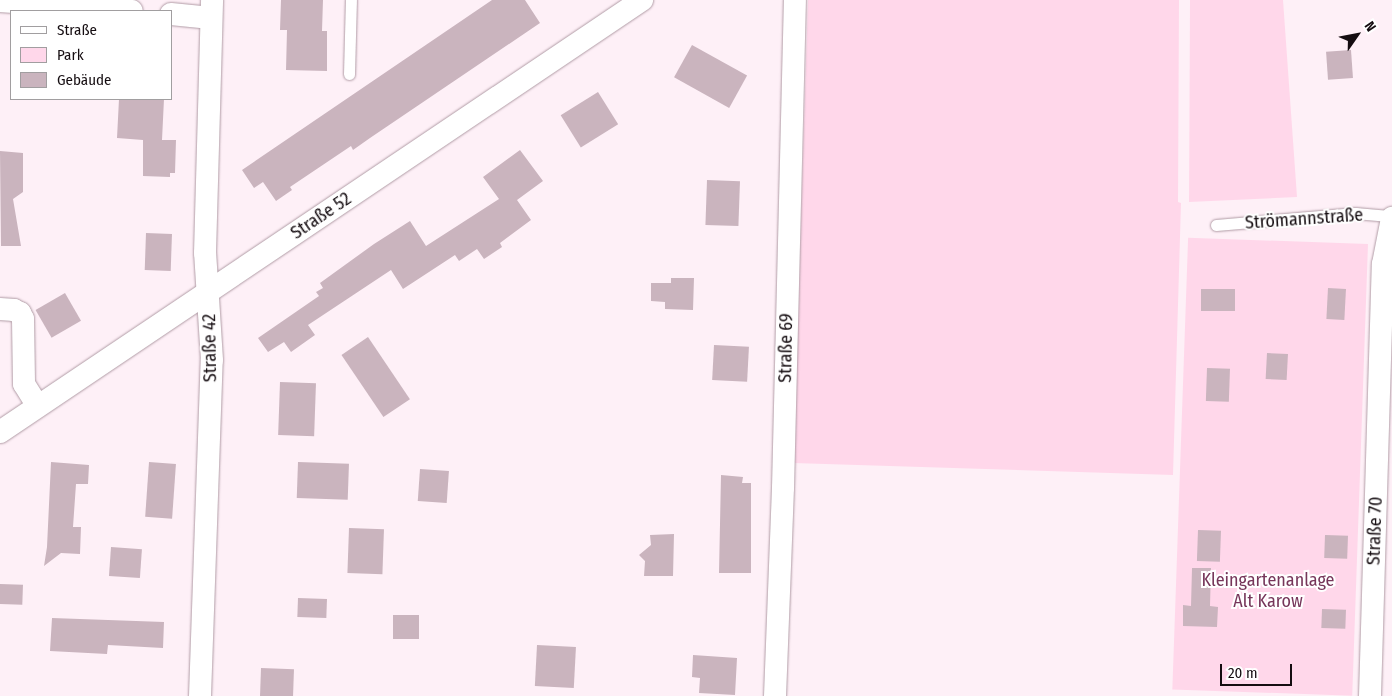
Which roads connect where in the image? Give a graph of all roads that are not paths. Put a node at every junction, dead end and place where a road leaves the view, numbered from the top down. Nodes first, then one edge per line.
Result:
1 (351, 0) edge
2 (642, 0) edge
3 (794, 0) edge
4 (0, 1) edge
5 (211, 9) edge
6 (119, 10) edge
7 (172, 14) edge
8 (349, 74) dead end
9 (1392, 217) edge
10 (1216, 225) dead end
11 (209, 292) junction
12 (0, 309) edge
13 (38, 406) junction
14 (0, 432) edge
15 (200, 696) edge
16 (774, 696) edge
17 (1370, 696) edge

1 - 8 lane
2 - 11 street, Straße 52
3 - 16 street, Straße 69
4 - 6 street
5 - 7 street
5 - 11 street, Straße 42
9 - 10 lane, Strömannstraße
9 - 17 street, Straße 70
11 - 13 street, Straße 52
11 - 15 street, Straße 42
12 - 13 street
13 - 14 street, Straße 52

